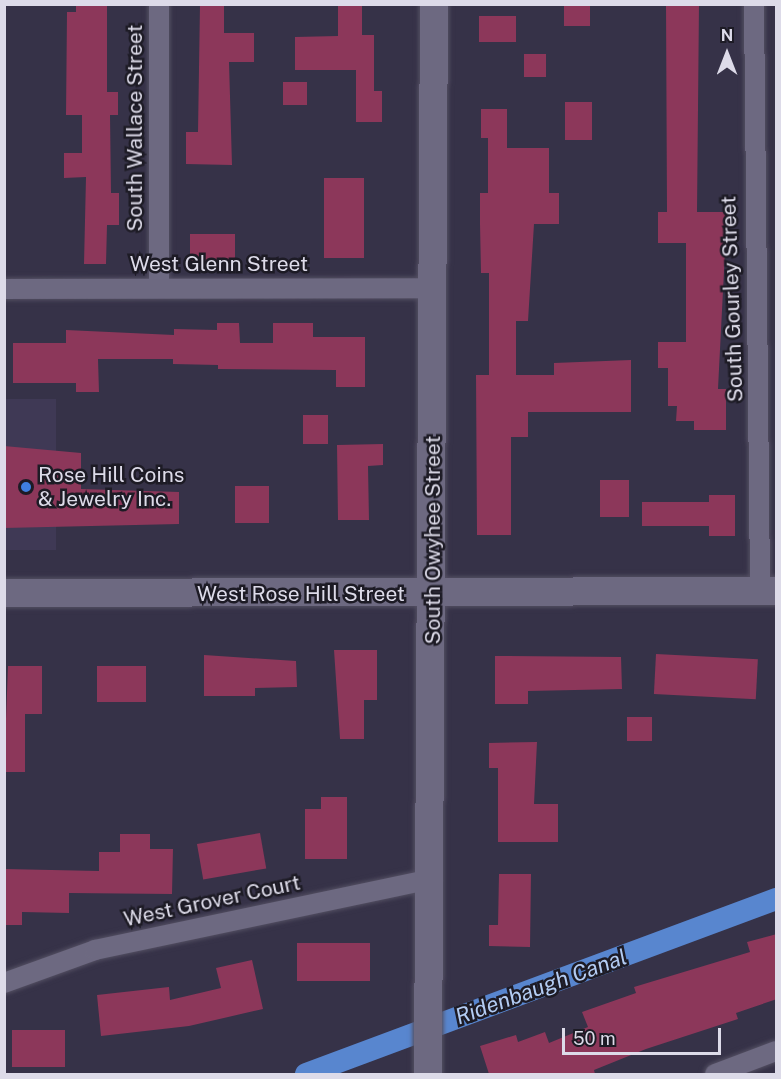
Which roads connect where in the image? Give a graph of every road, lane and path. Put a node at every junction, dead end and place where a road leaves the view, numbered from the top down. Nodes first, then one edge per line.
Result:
1 (159, 4) edge
2 (434, 4) edge
3 (754, 4) edge
4 (159, 288) junction
5 (433, 288) junction
6 (4, 289) edge
7 (768, 591) edge
8 (4, 592) edge
9 (433, 594) junction
10 (433, 879) junction
11 (4, 983) edge
12 (777, 1052) edge
13 (428, 1062) edge
14 (715, 1074) edge

1 - 4 street, South Wallace Street
2 - 5 street, South Owyhee Street
3 - 7 street, South Gourley Street
4 - 5 street, West Glenn Street
4 - 6 street, West Glenn Street
5 - 9 street, South Owyhee Street
7 - 9 street, West Rose Hill Street
8 - 9 street, West Rose Hill Street
9 - 10 street, South Owyhee Street
10 - 11 street, West Grover Court
10 - 13 street, South Owyhee Street
12 - 14 street

